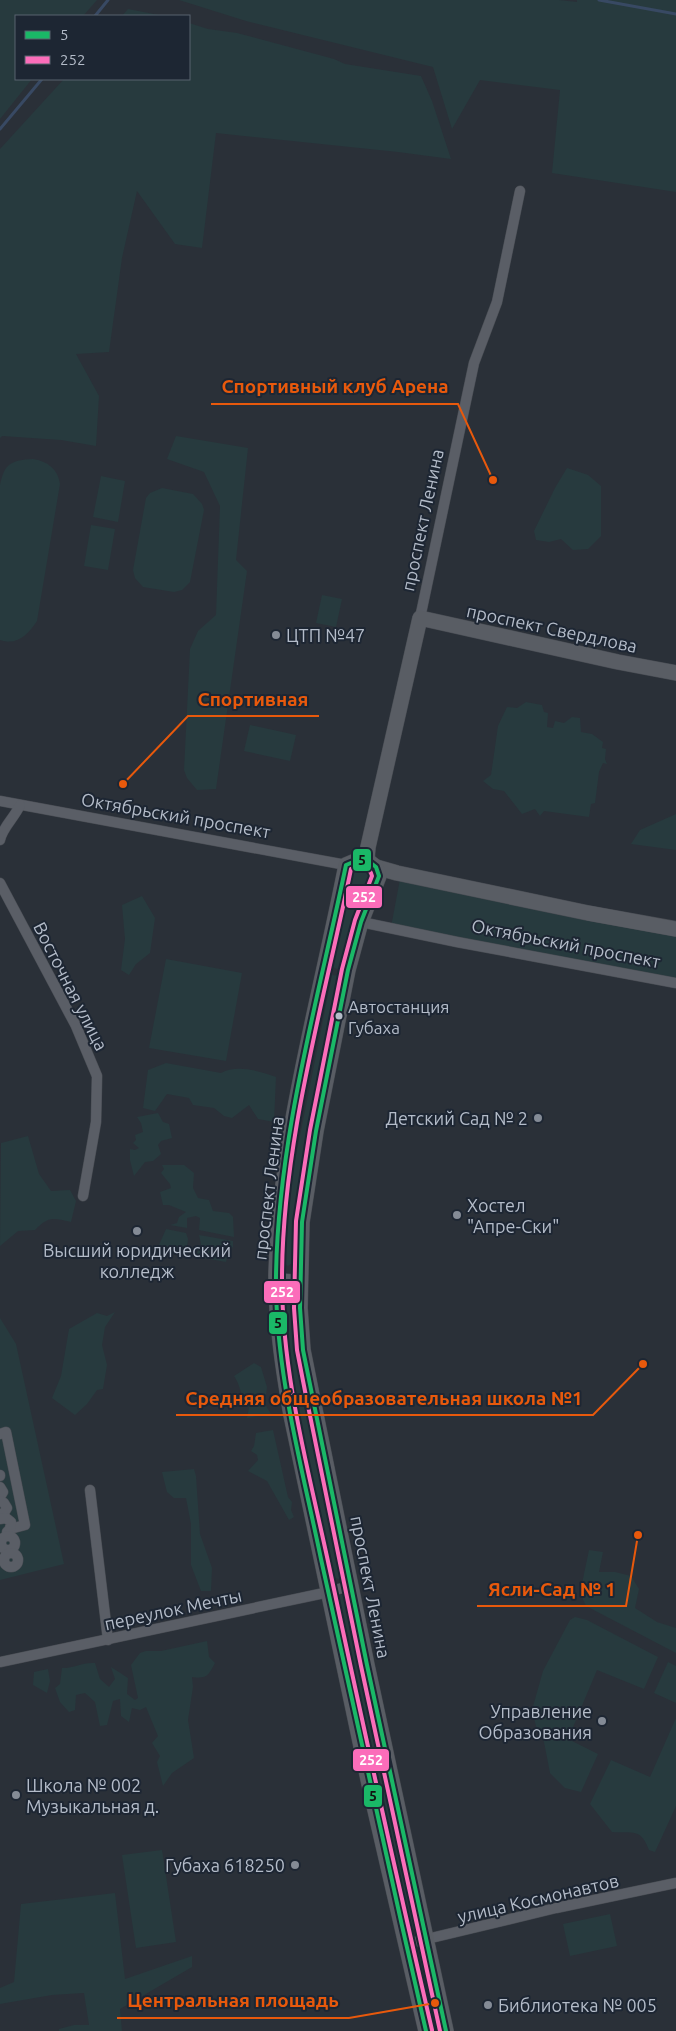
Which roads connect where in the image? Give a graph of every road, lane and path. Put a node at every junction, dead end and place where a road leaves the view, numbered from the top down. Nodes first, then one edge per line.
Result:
1 (520, 191) dead end
2 (420, 618) junction
3 (676, 673) edge
4 (0, 801) edge
5 (20, 805) junction
6 (0, 840) edge
7 (372, 863) junction
8 (346, 865) junction
9 (0, 883) edge
10 (361, 922) junction
11 (676, 929) edge
12 (326, 966) junction
13 (348, 970) junction
14 (676, 983) edge
15 (83, 1196) dead end
16 (276, 1278) junction
17 (299, 1280) junction
18 (0, 1434) edge
19 (0, 1487) edge
20 (90, 1490) dead end
21 (0, 1498) edge
22 (0, 1501) edge
23 (1, 1516) edge
24 (6, 1532) edge
25 (14, 1572) dead end
26 (352, 1585) junction
27 (329, 1592) junction
28 (108, 1640) junction
29 (0, 1662) edge
30 (676, 1883) edge
31 (426, 1940) junction
32 (406, 1944) junction
33 (426, 2031) edge
34 (446, 2031) edge

1 - 2 street, проспект Ленина
2 - 3 main road, проспект Свердлова
2 - 7 main road, проспект Ленина
4 - 5 street, Октябрьский проспект
5 - 6 street
5 - 8 street, Октябрьский проспект
7 - 8 main road
7 - 10 main road, проспект Ленина
7 - 11 main road, Октябрьский проспект
8 - 12 main road, проспект Ленина
9 - 15 street, Восточная улица
10 - 13 main road, проспект Ленина
10 - 14 street, Октябрьский проспект
12 - 13 main road
12 - 16 main road, проспект Ленина
13 - 17 main road, проспект Ленина
16 - 17 street
16 - 27 main road, проспект Ленина
17 - 26 main road, проспект Ленина
18 - 24 street
19 - 21 street
20 - 28 street
22 - 23 street
23 - 24 street
24 - 25 street
26 - 27 street, переулок Мечты
26 - 31 main road, проспект Ленина
27 - 28 street, переулок Мечты
27 - 32 main road, проспект Ленина
28 - 29 street, переулок Мечты
30 - 31 street, улица Космонавтов
31 - 32 street, улица Космонавтов
31 - 34 main road, проспект Ленина
32 - 33 main road, проспект Ленина

